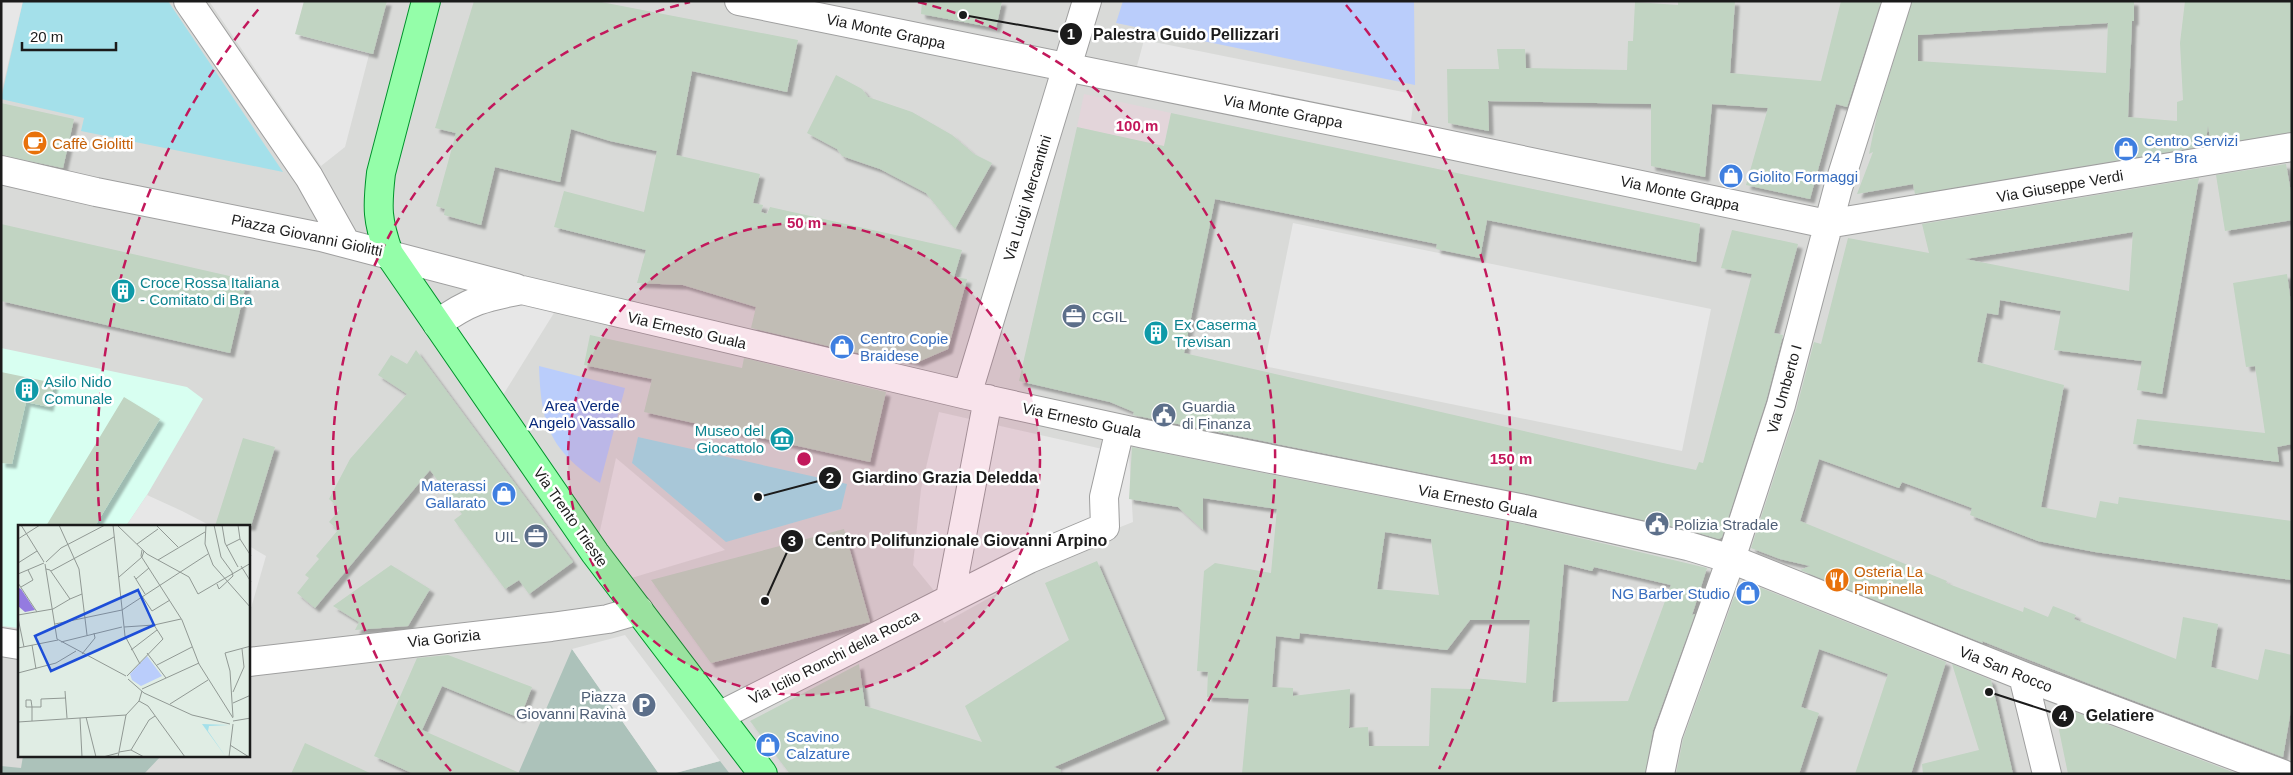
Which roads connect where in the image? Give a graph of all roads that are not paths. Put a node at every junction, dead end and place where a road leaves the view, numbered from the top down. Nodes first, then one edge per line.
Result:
1 (188, 1) edge
2 (426, 1) edge
3 (738, 1) edge
4 (1087, 1) edge
5 (1897, 1) edge
6 (1066, 68) junction
7 (2292, 147) edge
8 (1, 170) edge
9 (1828, 224) junction
10 (346, 243) junction
11 (389, 254) junction
12 (522, 290) junction
13 (437, 324) junction
14 (977, 397) junction
15 (1120, 429) junction
16 (1731, 559) junction
17 (950, 598) junction
18 (639, 610) junction
19 (1, 642) edge
20 (18, 644) edge
21 (250, 662) edge
22 (2023, 676) junction
23 (719, 716) junction
24 (763, 774) edge
25 (1660, 774) edge
26 (2047, 774) edge
27 (2283, 774) edge

1 - 10 street
2 - 11 main road, Piazza Giovanni Giolitti
3 - 6 street, Via Monte Grappa
4 - 6 street, Via Luigi Mercantini
5 - 9 street, Via Umberto I
6 - 9 street, Via Monte Grappa
6 - 14 street, Via Luigi Mercantini
7 - 9 street, Via Giuseppe Verdi
8 - 10 street, Piazza Giovanni Giolitti
9 - 16 street, Via Umberto I
10 - 11 street, Piazza Giovanni Giolitti
11 - 12 street, Via Ernesto Guala
11 - 13 main road, Via Trento Trieste
12 - 13 street, Via Ernesto Guala
12 - 14 street, Via Ernesto Guala
13 - 18 main road, Via Trento Trieste
14 - 15 street, Via Ernesto Guala
14 - 17 street, Via Luigi Mercantini
15 - 16 street, Via Ernesto Guala
15 - 17 street, Via Icilio Ronchi della Rocca
16 - 22 street, Via San Rocco
16 - 25 street, Via Umberto I
17 - 23 street, Via Icilio Ronchi della Rocca
18 - 21 street, Via Gorizia
18 - 23 main road, Via Trento Trieste
19 - 20 street
22 - 26 street
22 - 27 street, Via San Rocco
23 - 24 main road, Via Trento Trieste

